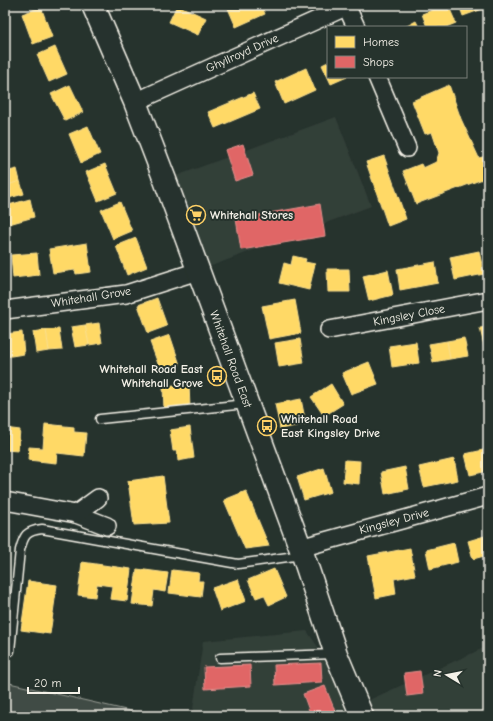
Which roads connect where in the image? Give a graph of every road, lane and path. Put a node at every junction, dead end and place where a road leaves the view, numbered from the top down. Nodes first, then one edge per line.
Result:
1 (93, 5) edge
2 (348, 5) edge
3 (356, 26) edge
4 (377, 78) edge
5 (135, 102) junction
6 (407, 148) dead end
7 (198, 271) junction
8 (488, 300) edge
9 (5, 310) edge
10 (329, 330) dead end
11 (247, 403) junction
12 (100, 418) dead end
13 (488, 496) edge
14 (98, 498) dead end
15 (5, 501) edge
16 (76, 514) junction
17 (107, 526) dead end
18 (301, 551) junction
19 (10, 651) dead end
20 (336, 654) junction
21 (220, 658) dead end
22 (362, 716) edge

1 - 5 main road, Whitehall Road East
2 - 3 street
2 - 5 street, Ghyllroyd Drive
4 - 6 street
5 - 7 main road, Whitehall Road East
7 - 9 street, Whitehall Grove
7 - 11 main road, Whitehall Road East
8 - 10 street, Kingsley Close
11 - 12 lane
11 - 18 main road, Whitehall Road East
13 - 18 street, Kingsley Drive
14 - 16 street
15 - 16 street
16 - 17 street
18 - 19 lane
18 - 20 main road, Whitehall Road East
20 - 21 lane
20 - 22 main road, Whitehall Road East

